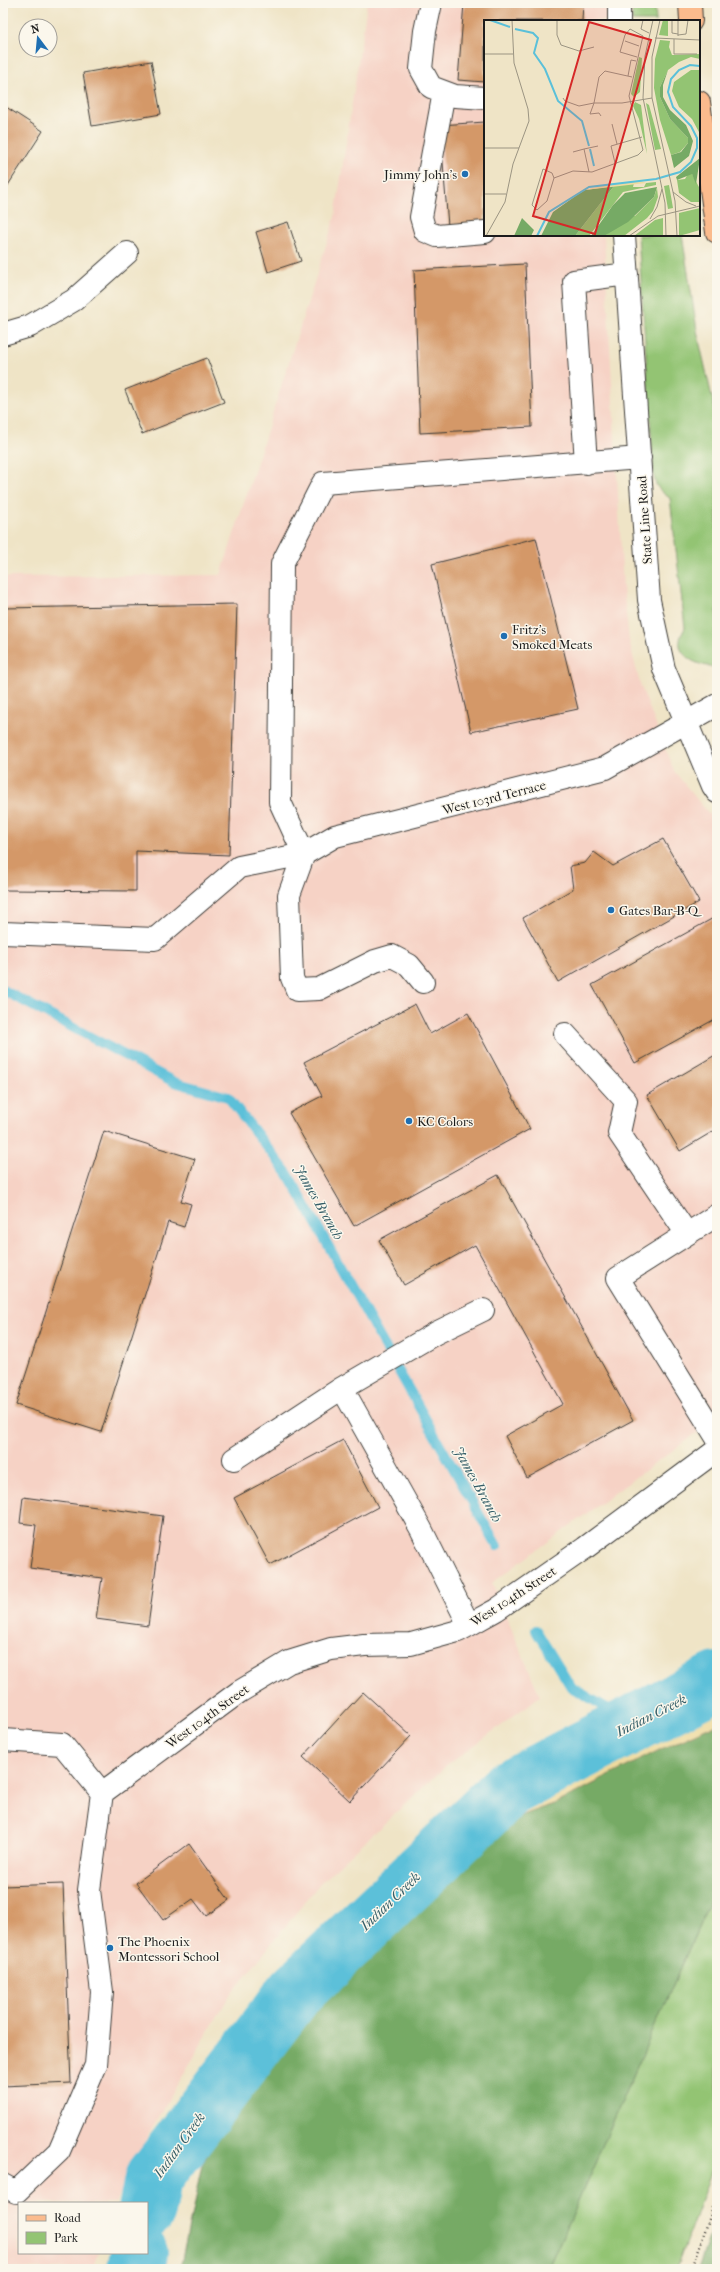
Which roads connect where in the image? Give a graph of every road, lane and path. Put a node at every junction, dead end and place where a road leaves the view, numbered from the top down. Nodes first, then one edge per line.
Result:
1 (431, 3) edge
2 (619, 3) edge
3 (690, 3) edge
4 (619, 20) edge
5 (691, 20) edge
6 (444, 92) junction
7 (484, 98) edge
8 (700, 109) edge
9 (484, 232) edge
10 (717, 232) edge
11 (624, 236) edge
12 (127, 253) dead end
13 (627, 274) junction
14 (3, 334) edge
15 (640, 458) junction
16 (586, 462) junction
17 (717, 705) edge
18 (686, 723) junction
19 (717, 792) edge
20 (304, 854) junction
21 (3, 933) edge
22 (423, 982) dead end
23 (565, 1034) dead end
24 (717, 1215) edge
25 (687, 1234) junction
26 (483, 1310) dead end
27 (348, 1384) junction
28 (717, 1438) edge
29 (717, 1450) edge
30 (234, 1459) dead end
31 (469, 1625) junction
32 (3, 1740) edge
33 (102, 1793) junction
34 (3, 2185) edge
35 (717, 2196) edge
36 (692, 2269) edge

1 - 6 street
2 - 4 street
3 - 5 main road
6 - 7 street
6 - 9 street
8 - 10 main road
11 - 13 street, State Line Road
12 - 14 street
13 - 15 street, State Line Road
13 - 16 street
15 - 16 street
15 - 18 street, State Line Road
16 - 20 street
17 - 18 street, West 103rd Terrace
18 - 19 street, State Line Road
18 - 20 street, West 103rd Terrace
20 - 21 street, West 103rd Terrace
20 - 22 street
23 - 25 street
24 - 25 street
25 - 28 street
26 - 27 street
27 - 30 street
27 - 31 street
29 - 31 street, West 104th Street
31 - 33 street, West 104th Street
32 - 33 street
33 - 34 street
35 - 36 path

